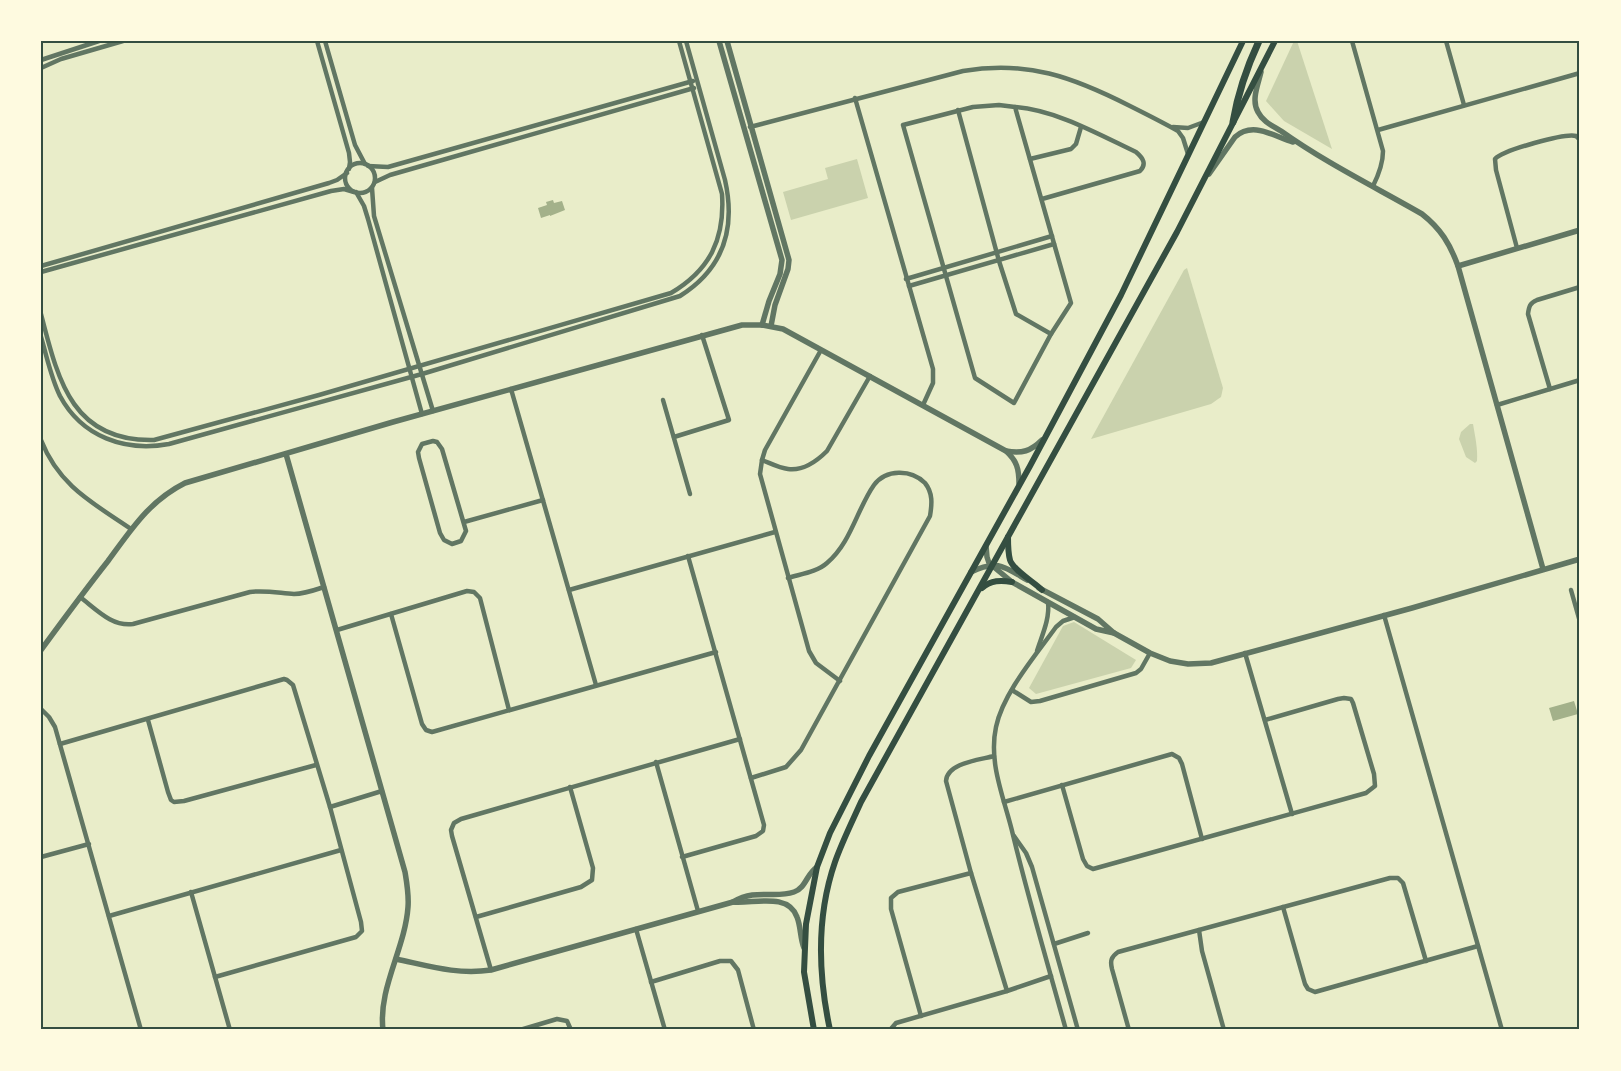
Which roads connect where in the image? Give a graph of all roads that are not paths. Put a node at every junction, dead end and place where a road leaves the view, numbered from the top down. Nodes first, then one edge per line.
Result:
1 (99, 41) edge
2 (123, 41) edge
3 (317, 41) edge
4 (324, 41) edge
5 (679, 41) edge
6 (686, 41) edge
7 (719, 41) edge
8 (727, 41) edge
9 (1243, 41) edge
10 (1259, 41) edge
11 (1275, 41) edge
12 (1352, 41) edge
13 (1446, 41) edge
14 (41, 60) edge
15 (1263, 66) junction
16 (41, 68) edge
17 (1580, 73) edge
18 (697, 80) junction
19 (691, 81) junction
20 (698, 86) junction
21 (692, 88) junction
22 (855, 98) junction
23 (1464, 105) junction
24 (1015, 107) junction
25 (958, 110) junction
26 (1204, 122) junction
27 (1233, 122) junction
28 (1167, 125) junction
29 (1081, 127) junction
30 (747, 128) junction
31 (1378, 130) junction
32 (1580, 140) edge
33 (1300, 145) junction
34 (1188, 154) junction
35 (1030, 159) junction
36 (367, 165) junction
37 (348, 171) junction
38 (1201, 184) junction
39 (373, 185) junction
40 (1373, 186) junction
41 (355, 192) junction
42 (1042, 198) junction
43 (1580, 230) edge
44 (1052, 236) junction
45 (1054, 244) junction
46 (1517, 248) junction
47 (997, 253) junction
48 (999, 261) junction
49 (41, 266) edge
50 (1458, 266) junction
51 (943, 268) junction
52 (41, 272) edge
53 (945, 276) junction
54 (906, 278) junction
55 (908, 286) junction
56 (1580, 287) edge
57 (41, 314) edge
58 (762, 325) junction
59 (771, 326) junction
60 (1051, 334) junction
61 (702, 335) junction
62 (41, 337) edge
63 (820, 350) junction
64 (418, 366) junction
65 (411, 368) junction
66 (422, 374) junction
67 (870, 376) junction
68 (412, 377) junction
69 (1580, 380) edge
70 (511, 389) junction
71 (1550, 389) junction
72 (664, 400) dead end
73 (923, 405) junction
74 (1497, 405) junction
75 (433, 411) junction
76 (422, 414) junction
77 (674, 437) junction
78 (1044, 438) junction
79 (41, 440) edge
80 (1006, 451) junction
81 (286, 454) junction
82 (762, 460) junction
83 (1019, 485) junction
84 (690, 494) dead end
85 (543, 500) junction
86 (464, 522) junction
87 (131, 529) junction
88 (775, 532) junction
89 (1008, 536) junction
90 (986, 546) junction
91 (688, 556) junction
92 (1580, 559) edge
93 (992, 566) junction
94 (1543, 569) junction
95 (972, 572) junction
96 (788, 578) junction
97 (1012, 582) junction
98 (324, 587) junction
99 (569, 590) junction
100 (1042, 590) junction
101 (1571, 590) dead end
102 (976, 595) junction
103 (80, 597) junction
104 (1048, 602) junction
105 (391, 614) junction
106 (1384, 615) junction
107 (1075, 617) junction
108 (1580, 622) edge
109 (337, 630) junction
110 (1114, 633) junction
111 (41, 650) edge
112 (716, 652) junction
113 (1245, 653) junction
114 (1150, 654) junction
115 (1034, 657) junction
116 (840, 681) junction
117 (596, 685) junction
118 (1012, 690) junction
119 (41, 709) edge
120 (508, 710) junction
121 (148, 720) junction
122 (1265, 720) junction
123 (740, 739) junction
124 (60, 744) junction
125 (994, 756) junction
126 (656, 762) junction
127 (316, 764) junction
128 (751, 778) junction
129 (1062, 785) junction
130 (570, 787) junction
131 (382, 791) junction
132 (1004, 802) junction
133 (330, 807) junction
134 (1292, 814) junction
135 (1013, 835) junction
136 (1202, 839) junction
137 (89, 844) junction
138 (341, 850) junction
139 (41, 857) edge
140 (682, 857) junction
141 (817, 866) junction
142 (971, 873) junction
143 (1038, 889) junction
144 (191, 892) junction
145 (1027, 893) junction
146 (733, 902) junction
147 (1283, 907) junction
148 (698, 911) junction
149 (109, 916) junction
150 (476, 917) junction
151 (636, 929) junction
152 (1199, 930) junction
153 (1088, 933) dead end
154 (1054, 944) junction
155 (1478, 946) junction
156 (804, 948) junction
157 (396, 959) junction
158 (1426, 961) junction
159 (491, 970) junction
160 (1051, 976) junction
161 (215, 977) junction
162 (651, 982) junction
163 (1007, 991) junction
164 (921, 1016) junction
165 (141, 1030) edge
166 (230, 1030) edge
167 (384, 1030) edge
168 (520, 1030) edge
169 (571, 1030) edge
170 (665, 1030) edge
171 (754, 1030) edge
172 (814, 1030) edge
173 (830, 1030) edge
174 (890, 1030) edge
175 (1066, 1030) edge
176 (1078, 1030) edge
177 (1129, 1030) edge
178 (1224, 1030) edge
179 (1502, 1030) edge

1 - 14 street
2 - 16 street
3 - 37 street
4 - 36 street
5 - 19 street
6 - 18 street
7 - 30 street
8 - 30 street
9 - 26 main road
10 - 27 highway
11 - 15 main road
12 - 31 street
13 - 23 street
15 - 27 main road
15 - 33 street
17 - 23 street
18 - 19 street
18 - 20 street
19 - 21 street
19 - 36 street
20 - 21 street
20 - 66 street
21 - 39 street
21 - 64 street
22 - 28 street
22 - 30 street
22 - 54 street
23 - 31 street
24 - 25 street
24 - 29 street
24 - 35 street
25 - 47 street
25 - 51 street
26 - 28 street
26 - 34 main road
27 - 38 main road
28 - 34 street
29 - 35 street
29 - 42 street
30 - 58 street
30 - 59 street
31 - 40 street
32 - 46 street
33 - 38 street
33 - 40 street
34 - 78 main road
35 - 42 street
36 - 37 street
36 - 39 street
37 - 41 street
37 - 49 street
38 - 89 main road
39 - 41 street
39 - 64 street
40 - 50 street
41 - 52 street
41 - 65 street
42 - 44 street
43 - 46 street
44 - 45 street
44 - 47 street
45 - 48 street
45 - 60 street
46 - 50 street
47 - 48 street
47 - 51 street
48 - 53 street
48 - 60 street
50 - 74 street
51 - 53 street
51 - 54 street
53 - 55 street
53 - 60 street
54 - 55 street
55 - 73 street
56 - 71 street
57 - 65 street
58 - 59 street
58 - 61 street
59 - 63 street
61 - 70 street
61 - 77 street
62 - 68 street
63 - 67 street
63 - 82 street
64 - 65 street
64 - 66 street
65 - 68 street
66 - 68 street
66 - 75 street
67 - 73 street
67 - 82 street
68 - 76 street
69 - 71 street
70 - 75 street
70 - 85 street
71 - 74 street
72 - 77 street
73 - 80 street
74 - 94 street
75 - 76 street
76 - 81 street
77 - 84 street
78 - 80 street
78 - 83 main road
79 - 87 street
80 - 83 street
81 - 87 street
81 - 98 street
82 - 88 street
83 - 90 main road
85 - 86 street
85 - 99 street
86 - 86 street
87 - 103 street
88 - 91 street
88 - 96 street
89 - 93 main road
89 - 100 main road
90 - 93 street
90 - 95 main road
91 - 99 street
91 - 112 street
92 - 94 street
93 - 95 street
93 - 97 street
93 - 100 street
93 - 102 main road
94 - 106 street
95 - 141 main road
96 - 116 street
96 - 116 street
97 - 102 main road
97 - 104 street
98 - 103 street
98 - 109 street
99 - 117 street
100 - 110 street
101 - 108 street
102 - 173 main road
103 - 111 street
104 - 107 street
104 - 115 street
105 - 109 street
105 - 120 street
105 - 120 street
106 - 113 street
106 - 155 street
107 - 110 street
107 - 115 street
109 - 131 street
110 - 114 street
112 - 117 street
112 - 123 street
113 - 114 street
113 - 122 street
114 - 118 street
115 - 118 street
116 - 128 street
117 - 120 street
118 - 125 street
119 - 124 street
121 - 124 street
121 - 127 street
121 - 127 street
122 - 134 street
122 - 134 street
123 - 126 street
123 - 128 street
124 - 137 street
125 - 132 street
125 - 142 street
126 - 130 street
126 - 140 street
127 - 133 street
128 - 140 street
129 - 132 street
129 - 136 street
129 - 136 street
130 - 150 street
130 - 150 street
131 - 133 street
131 - 157 street
132 - 135 street
133 - 138 street
134 - 136 street
135 - 143 street
135 - 145 street
137 - 139 street
137 - 149 street
138 - 144 street
138 - 161 street
140 - 148 street
141 - 146 street
141 - 156 main road
142 - 163 street
142 - 164 street
143 - 145 street
143 - 154 street
144 - 149 street
144 - 161 street
145 - 160 street
146 - 148 street
146 - 156 street
147 - 152 street
147 - 158 street
147 - 158 street
148 - 151 street
149 - 165 street
150 - 159 street
151 - 159 street
151 - 162 street
152 - 177 street
152 - 178 street
153 - 154 street
154 - 176 street
155 - 158 street
155 - 179 street
156 - 172 main road
157 - 159 street
157 - 167 street
160 - 163 street
160 - 175 street
161 - 166 street
162 - 170 street
162 - 171 street
163 - 164 street
164 - 174 street
168 - 169 street

